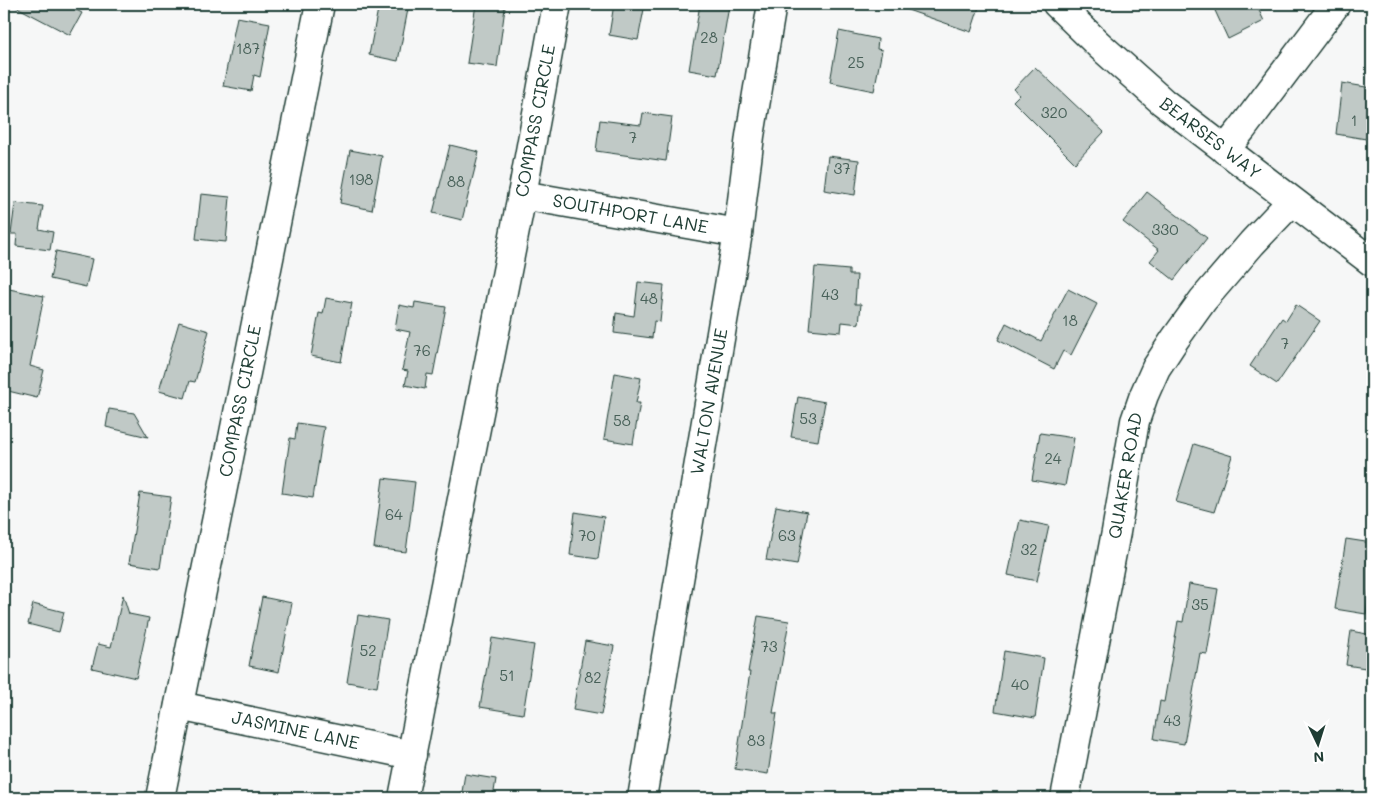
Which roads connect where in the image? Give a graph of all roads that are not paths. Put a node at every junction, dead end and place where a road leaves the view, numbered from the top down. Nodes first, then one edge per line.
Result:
1 (320, 4) edge
2 (557, 4) edge
3 (772, 4) edge
4 (1058, 4) edge
5 (1336, 4) edge
6 (1225, 150) junction
7 (522, 195) junction
8 (1291, 202) junction
9 (738, 233) junction
10 (1372, 262) edge
11 (179, 706) junction
12 (412, 755) junction
13 (160, 798) edge
14 (403, 798) edge
15 (642, 798) edge
16 (1066, 798) edge

1 - 11 street, COMPASS CIRCLE
2 - 7 street, COMPASS CIRCLE
3 - 9 street, WALTON AVENUE
4 - 6 street, BEARSES WAY
5 - 6 street
6 - 8 street, BEARSES WAY
7 - 9 street, SOUTHPORT LANE
7 - 12 street, COMPASS CIRCLE
8 - 10 street, BEARSES WAY
8 - 16 street, QUAKER ROAD
9 - 15 street, WALTON AVENUE
11 - 12 street, JASMINE LANE
11 - 13 street, COMPASS CIRCLE
12 - 14 street, COMPASS CIRCLE

